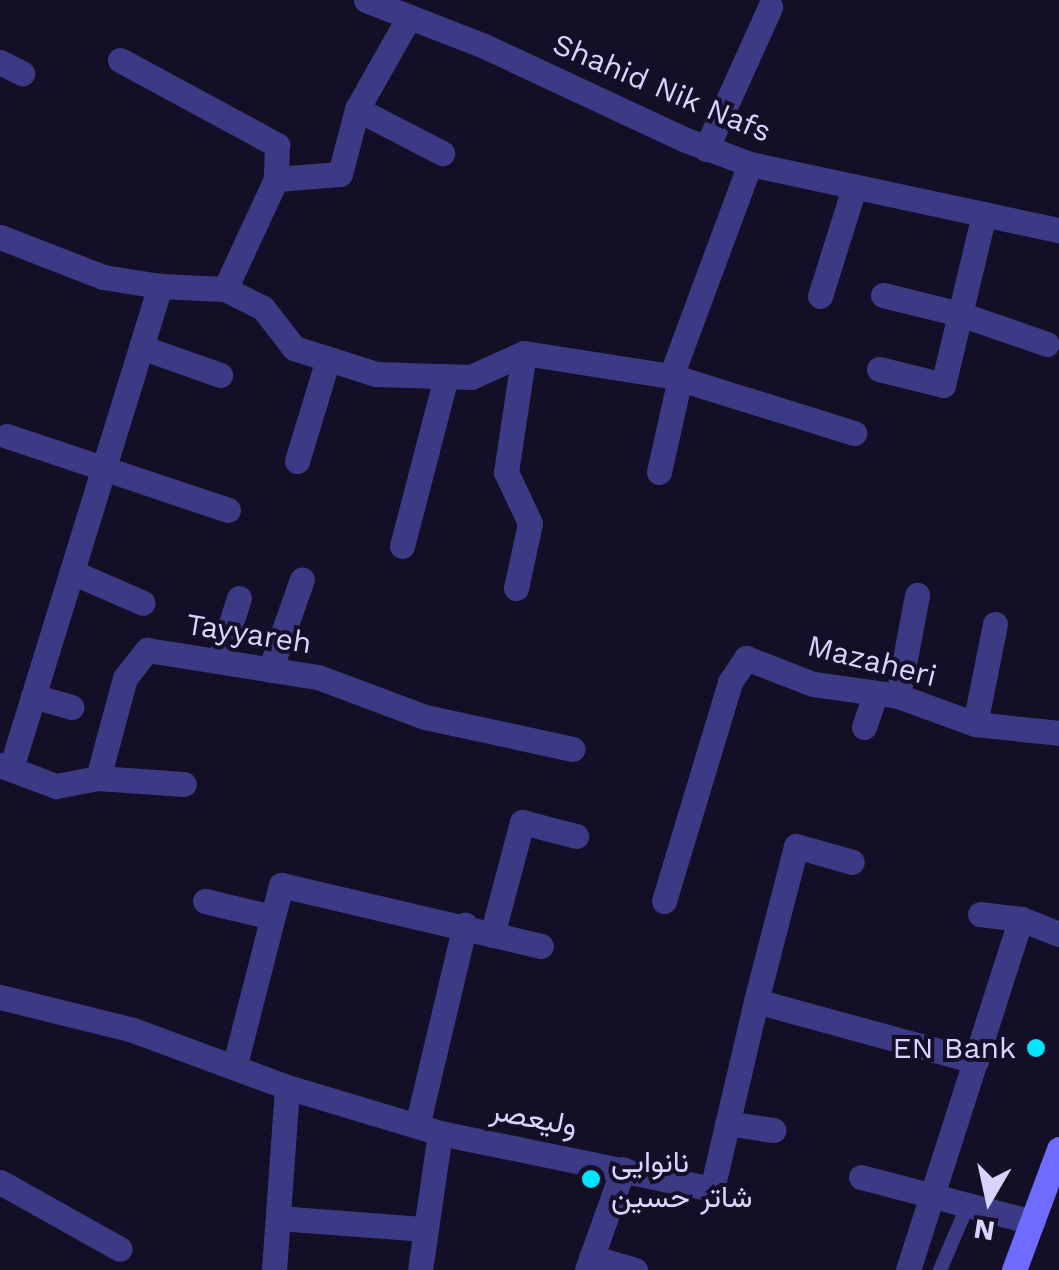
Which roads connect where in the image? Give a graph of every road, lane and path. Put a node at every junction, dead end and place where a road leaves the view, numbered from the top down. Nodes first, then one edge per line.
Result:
1 (366, 0) edge
2 (770, 7) dead end
3 (409, 17) junction
4 (120, 60) dead end
5 (357, 109) junction
6 (706, 148) junction
7 (442, 153) dead end
8 (750, 164) junction
9 (276, 179) junction
10 (854, 188) junction
11 (984, 214) junction
12 (1059, 230) edge
13 (0, 237) edge
14 (160, 286) junction
15 (225, 289) junction
16 (883, 294) dead end
17 (820, 296) dead end
18 (960, 314) junction
19 (1047, 344) dead end
20 (142, 346) junction
21 (524, 352) junction
22 (328, 359) junction
23 (878, 369) dead end
24 (220, 375) dead end
25 (446, 376) junction
26 (675, 377) junction
27 (854, 433) dead end
28 (7, 436) dead end
29 (298, 461) dead end
30 (104, 466) junction
31 (659, 472) dead end
32 (228, 510) dead end
33 (402, 546) dead end
34 (72, 572) junction
35 (302, 578) dead end
36 (516, 588) dead end
37 (918, 595) dead end
38 (240, 598) dead end
39 (143, 603) dead end
40 (995, 624) dead end
41 (219, 662) junction
42 (270, 670) junction
43 (33, 696) junction
44 (886, 696) junction
45 (71, 707) dead end
46 (975, 724) junction
47 (864, 726) dead end
48 (1059, 734) edge
49 (573, 749) dead end
50 (5, 767) edge
51 (98, 778) junction
52 (184, 784) dead end
53 (576, 836) dead end
54 (852, 862) dead end
55 (664, 901) dead end
56 (205, 902) dead end
57 (980, 914) dead end
58 (272, 917) junction
59 (1021, 919) junction
60 (465, 925) junction
61 (1059, 934) edge
62 (492, 935) junction
63 (541, 946) dead end
64 (0, 998) edge
65 (756, 1001) junction
66 (976, 1061) junction
67 (235, 1064) junction
68 (287, 1087) junction
69 (728, 1123) junction
70 (429, 1129) junction
71 (773, 1130) dead end
72 (1059, 1149) edge
73 (622, 1169) junction
74 (861, 1178) dead end
75 (0, 1182) edge
76 (934, 1198) junction
77 (968, 1206) junction
78 (278, 1218) junction
79 (1032, 1222) junction
80 (426, 1230) junction
81 (120, 1249) dead end
82 (589, 1263) edge
83 (1011, 1266) edge
84 (274, 1270) edge
85 (420, 1270) edge
86 (635, 1270) edge
87 (908, 1270) edge
88 (940, 1270) edge

1 - 3 street, Shahid Nik Nafs
2 - 6 street
3 - 5 street
3 - 6 street, Shahid Nik Nafs
4 - 9 street
5 - 7 street
5 - 9 street
6 - 8 street, Shahid Nik Nafs
8 - 10 street, Shahid Nik Nafs
8 - 26 street
9 - 15 street
10 - 11 street, Shahid Nik Nafs
10 - 17 street
11 - 12 street, Shahid Nik Nafs
11 - 18 street
13 - 14 street
14 - 15 street
14 - 20 street
15 - 22 street
16 - 18 street
18 - 19 street
18 - 23 street
20 - 24 street
20 - 30 street
21 - 25 street
21 - 26 street
21 - 36 street
22 - 25 street
22 - 29 street
25 - 33 street
26 - 27 street
26 - 31 street
28 - 30 street
30 - 32 street
30 - 34 street
34 - 39 street
34 - 43 street
35 - 42 street
37 - 44 street
38 - 41 street
40 - 46 street
41 - 42 street, Tayyareh
41 - 51 street, Tayyareh
42 - 49 street, Tayyareh
43 - 45 street
43 - 50 street
44 - 46 street, Mazaheri
44 - 47 street
44 - 55 street, Mazaheri
46 - 48 street, Mazaheri
50 - 51 street
51 - 52 street
53 - 62 street
54 - 65 street, ولیعصر
56 - 58 street
57 - 59 street
58 - 60 street
58 - 67 street
59 - 61 street
59 - 66 street
60 - 62 street
60 - 70 street
62 - 63 street
64 - 67 street, ولیعصر
65 - 66 street
65 - 69 street, ولیعصر
66 - 76 street
67 - 68 street, ولیعصر
68 - 70 street, ولیعصر
68 - 78 street
69 - 71 street
69 - 73 street, ولیعصر
70 - 73 street, ولیعصر
70 - 80 street
72 - 79 main road
73 - 82 street
74 - 76 street
75 - 81 street
76 - 77 street
76 - 87 street
77 - 79 street
77 - 88 lane
78 - 80 street
78 - 84 street
79 - 83 main road
80 - 85 street
82 - 86 street

